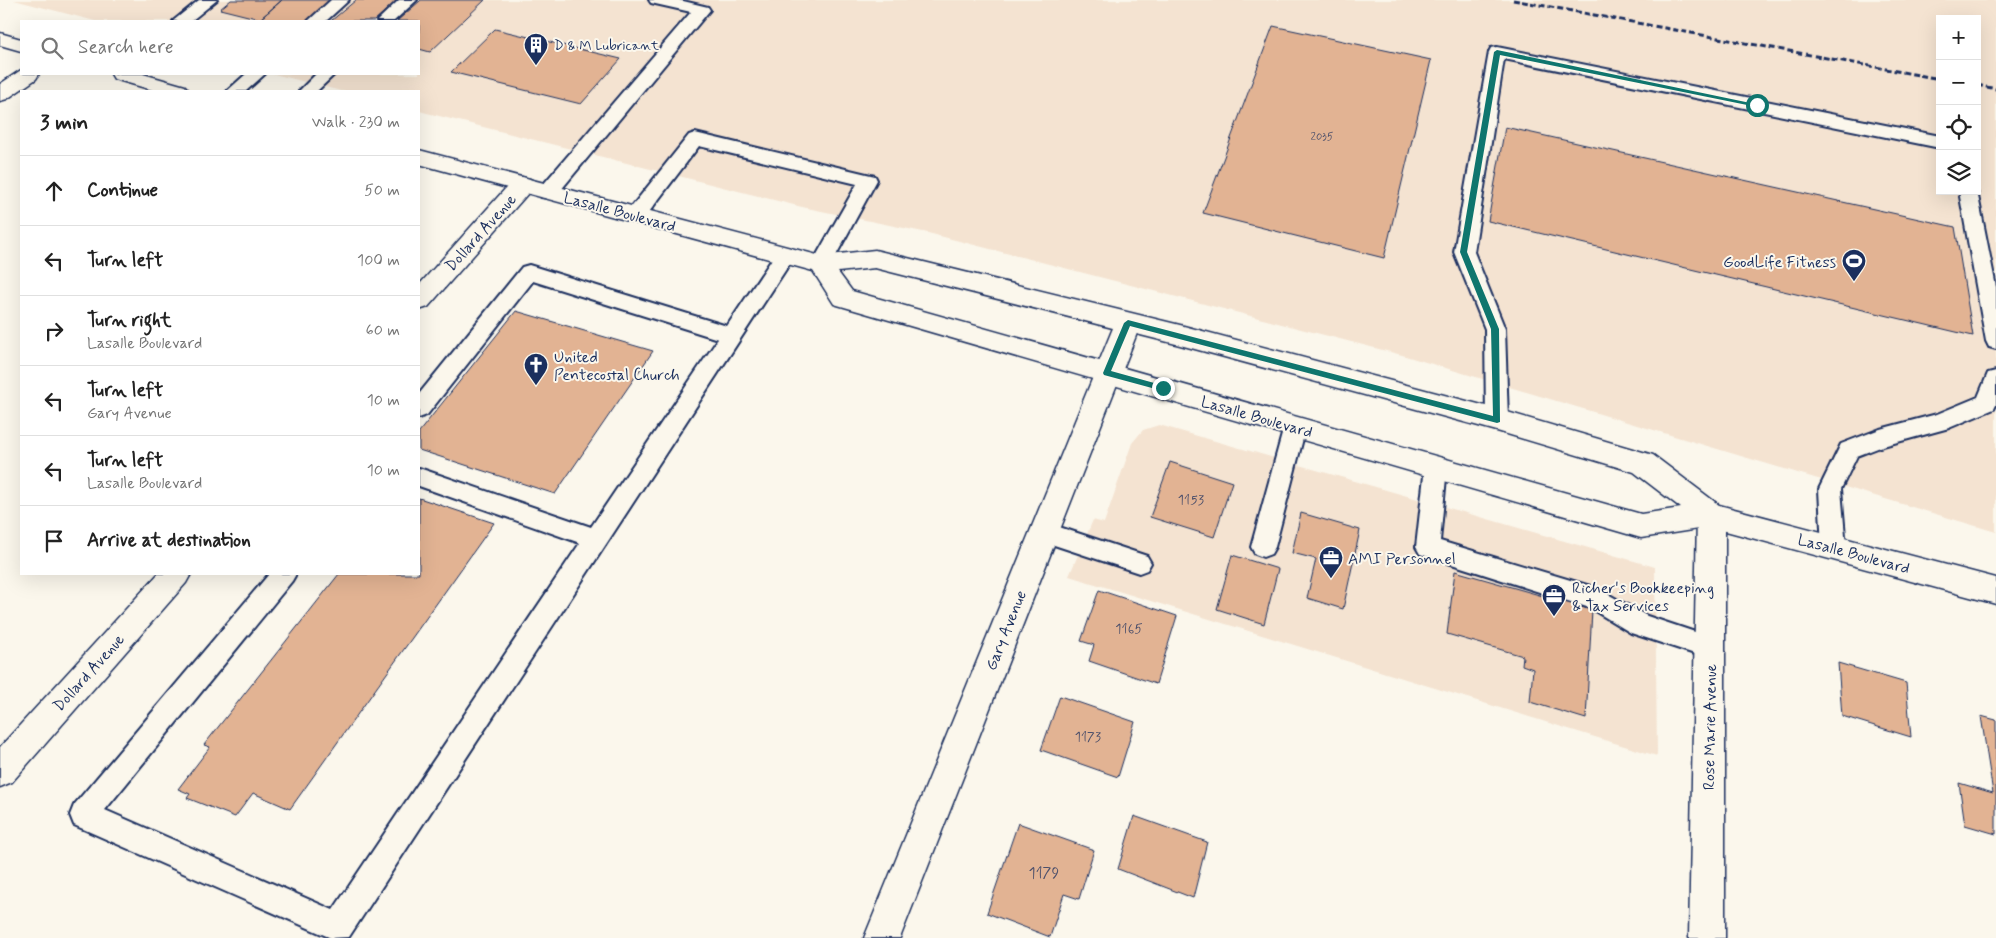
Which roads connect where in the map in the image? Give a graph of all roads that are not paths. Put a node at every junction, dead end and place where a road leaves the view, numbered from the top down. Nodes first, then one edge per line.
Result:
1 (209, 0) edge
2 (341, 0) edge
3 (409, 0) edge
4 (657, 0) edge
5 (182, 20) edge
6 (317, 20) edge
7 (386, 20) edge
8 (0, 39) edge
9 (20, 45) edge
10 (28, 75) edge
11 (124, 75) edge
12 (255, 75) edge
13 (325, 75) edge
14 (175, 90) edge
15 (236, 90) edge
16 (308, 90) edge
17 (0, 94) edge
18 (1936, 141) edge
19 (420, 157) edge
20 (522, 185) junction
21 (548, 192) junction
22 (1969, 195) edge
23 (636, 215) junction
24 (785, 255) junction
25 (821, 265) junction
26 (420, 300) edge
27 (1128, 323) junction
28 (732, 335) junction
29 (1996, 341) edge
30 (1107, 373) junction
31 (1996, 379) edge
32 (420, 408) edge
33 (1497, 420) junction
34 (1295, 427) junction
35 (1436, 467) junction
36 (420, 477) edge
37 (1711, 515) junction
38 (1044, 532) junction
39 (597, 539) junction
40 (1263, 547) dead end
41 (1834, 548) junction
42 (1139, 563) dead end
43 (175, 575) edge
44 (283, 575) edge
45 (1996, 591) edge
46 (1710, 648) junction
47 (0, 771) edge
48 (882, 938) edge
49 (1707, 938) edge

1 - 5 lane
2 - 6 lane
3 - 7 lane
4 - 21 lane
8 - 9 main road
10 - 17 main road
11 - 14 main road
12 - 15 lane
13 - 16 lane
18 - 33 lane
19 - 20 main road, Lasalle Boulevard
20 - 21 main road, Lasalle Boulevard
20 - 26 main road, Dollard Avenue
21 - 23 main road, Lasalle Boulevard
22 - 29 lane
23 - 24 main road, Lasalle Boulevard
23 - 25 lane
24 - 25 main road, Lasalle Boulevard
24 - 28 lane
25 - 27 main road, Lasalle Boulevard
25 - 30 main road, Lasalle Boulevard
27 - 30 main road, Gary Avenue
27 - 33 main road, Lasalle Boulevard
28 - 32 lane
28 - 39 lane
30 - 34 main road, Lasalle Boulevard
30 - 38 main road, Gary Avenue
31 - 41 lane
33 - 37 main road, Lasalle Boulevard
34 - 35 main road, Lasalle Boulevard
34 - 40 lane
35 - 37 main road, Lasalle Boulevard
35 - 46 lane
36 - 39 lane
37 - 41 main road, Lasalle Boulevard
37 - 46 main road, Rose Marie Avenue
38 - 42 lane
38 - 48 main road, Gary Avenue
39 - 44 lane
41 - 45 main road, Lasalle Boulevard
43 - 47 main road, Dollard Avenue
46 - 49 main road, Rose Marie Avenue

